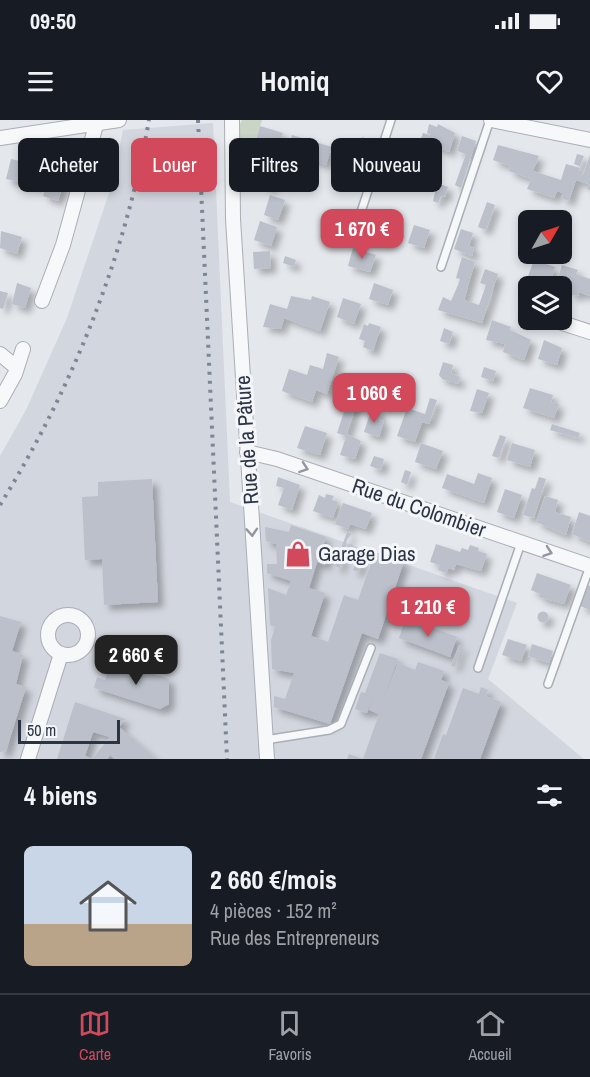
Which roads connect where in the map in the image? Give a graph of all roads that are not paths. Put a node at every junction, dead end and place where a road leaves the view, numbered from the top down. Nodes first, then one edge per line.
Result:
1 (119, 120) edge
2 (231, 120) edge
3 (391, 120) edge
4 (491, 120) edge
5 (73, 124) edge
6 (96, 124) junction
7 (0, 138) edge
8 (590, 140) edge
9 (360, 215) dead end
10 (441, 267) dead end
11 (42, 301) dead end
12 (572, 326) edge
13 (590, 332) edge
14 (22, 349) dead end
15 (0, 354) edge
16 (17, 368) junction
17 (0, 401) edge
18 (248, 452) junction
19 (521, 543) junction
20 (590, 566) edge
21 (370, 648) dead end
22 (61, 654) dead end
23 (478, 668) dead end
24 (548, 684) dead end
25 (266, 740) junction
26 (28, 759) edge
27 (267, 759) edge

1 - 6 street
2 - 18 street, Rue de la Pâture
3 - 9 lane
4 - 8 street
4 - 10 lane
5 - 6 street
5 - 7 street
6 - 11 street
12 - 13 street
14 - 16 street
15 - 16 street
16 - 17 street
18 -> 19 street, Rue du Colombier
18 -> 25 street, Rue de la Pâture
19 -> 20 street, Rue du Colombier
19 - 23 lane
20 - 24 lane
21 - 25 lane
22 - 26 street
25 - 27 street, Rue de la Pâture

